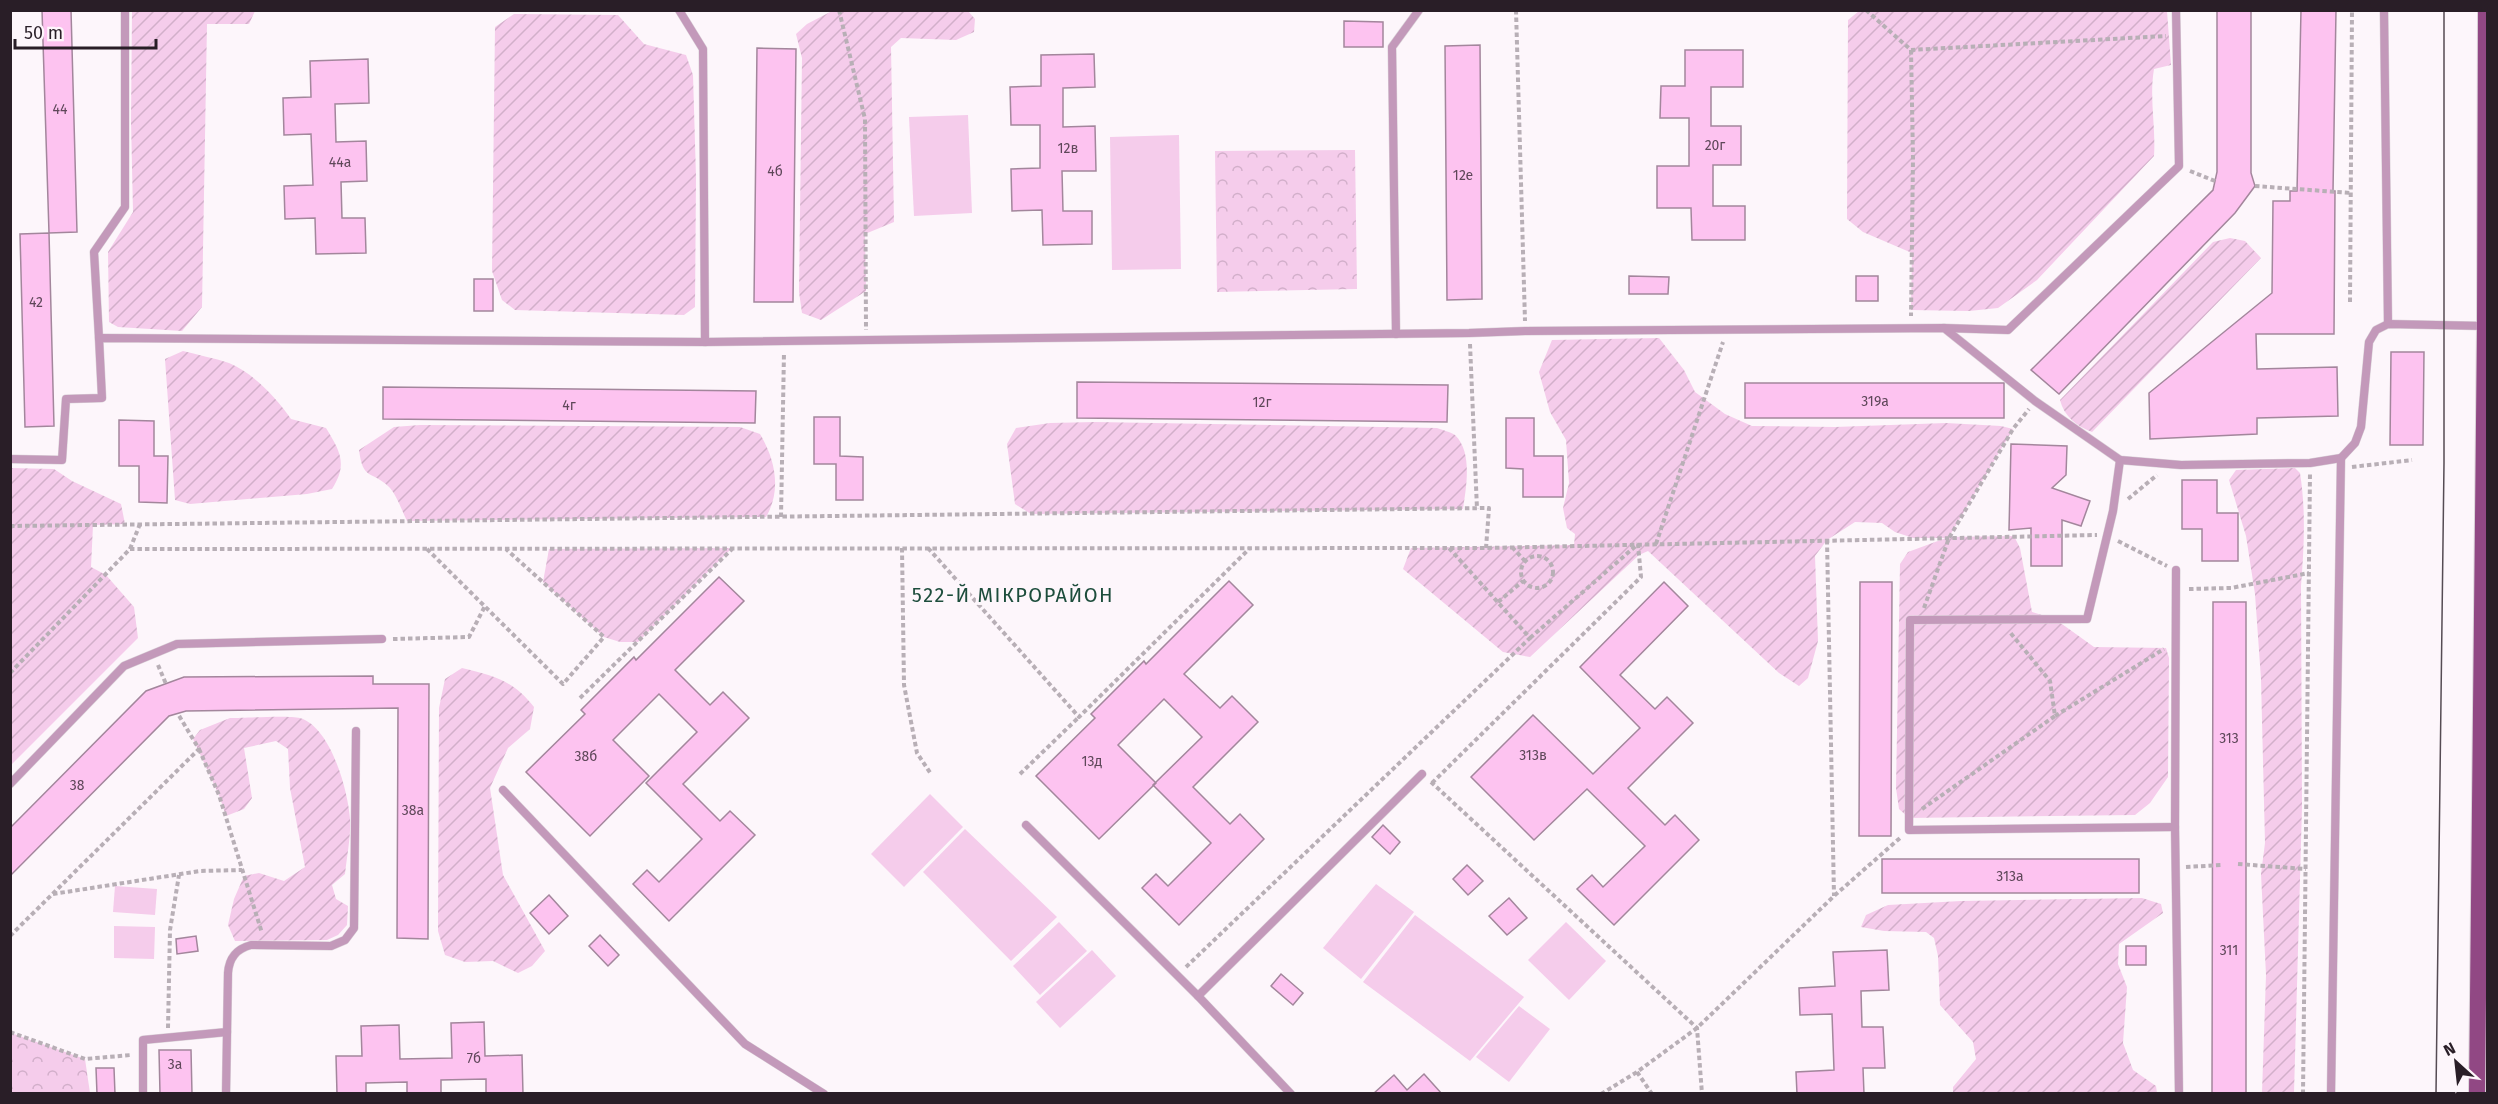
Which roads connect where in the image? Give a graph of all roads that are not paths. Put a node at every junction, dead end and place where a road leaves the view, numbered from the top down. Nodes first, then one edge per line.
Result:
1 (125, 10) edge
2 (679, 10) edge
3 (1419, 10) edge
4 (2176, 10) edge
5 (2384, 10) edge
6 (2486, 10) edge
7 (2388, 324) junction
8 (2485, 327) junction
9 (1944, 328) junction
10 (1396, 334) junction
11 (99, 338) junction
12 (705, 342) junction
13 (2341, 458) junction
14 (10, 459) edge
15 (2120, 460) junction
16 (2176, 570) road end
17 (382, 639) road end
18 (356, 732) dead end
19 (1422, 774) road end
20 (10, 783) edge
21 (503, 790) dead end
22 (1026, 825) dead end
23 (2175, 827) junction
24 (1198, 996) junction
25 (227, 1032) junction
26 (142, 1094) edge
27 (225, 1094) edge
28 (824, 1094) edge
29 (1291, 1094) edge
30 (2179, 1094) edge
31 (2331, 1094) edge
32 (2477, 1094) edge

1 - 11 lane
2 - 12 lane
3 - 10 lane
4 - 9 lane
5 - 7 lane
6 - 8 main road
7 - 8 lane
7 - 13 lane
8 - 32 main road
9 - 10 lane
9 - 15 lane
10 - 12 lane
11 - 12 lane
11 - 14 lane
13 - 15 lane
13 - 31 lane
15 - 23 lane
16 - 23 lane
17 - 20 lane
18 - 25 lane
19 - 24 lane
21 - 28 lane
22 - 24 lane
23 - 30 lane
24 - 29 lane
25 - 26 lane
25 - 27 lane

